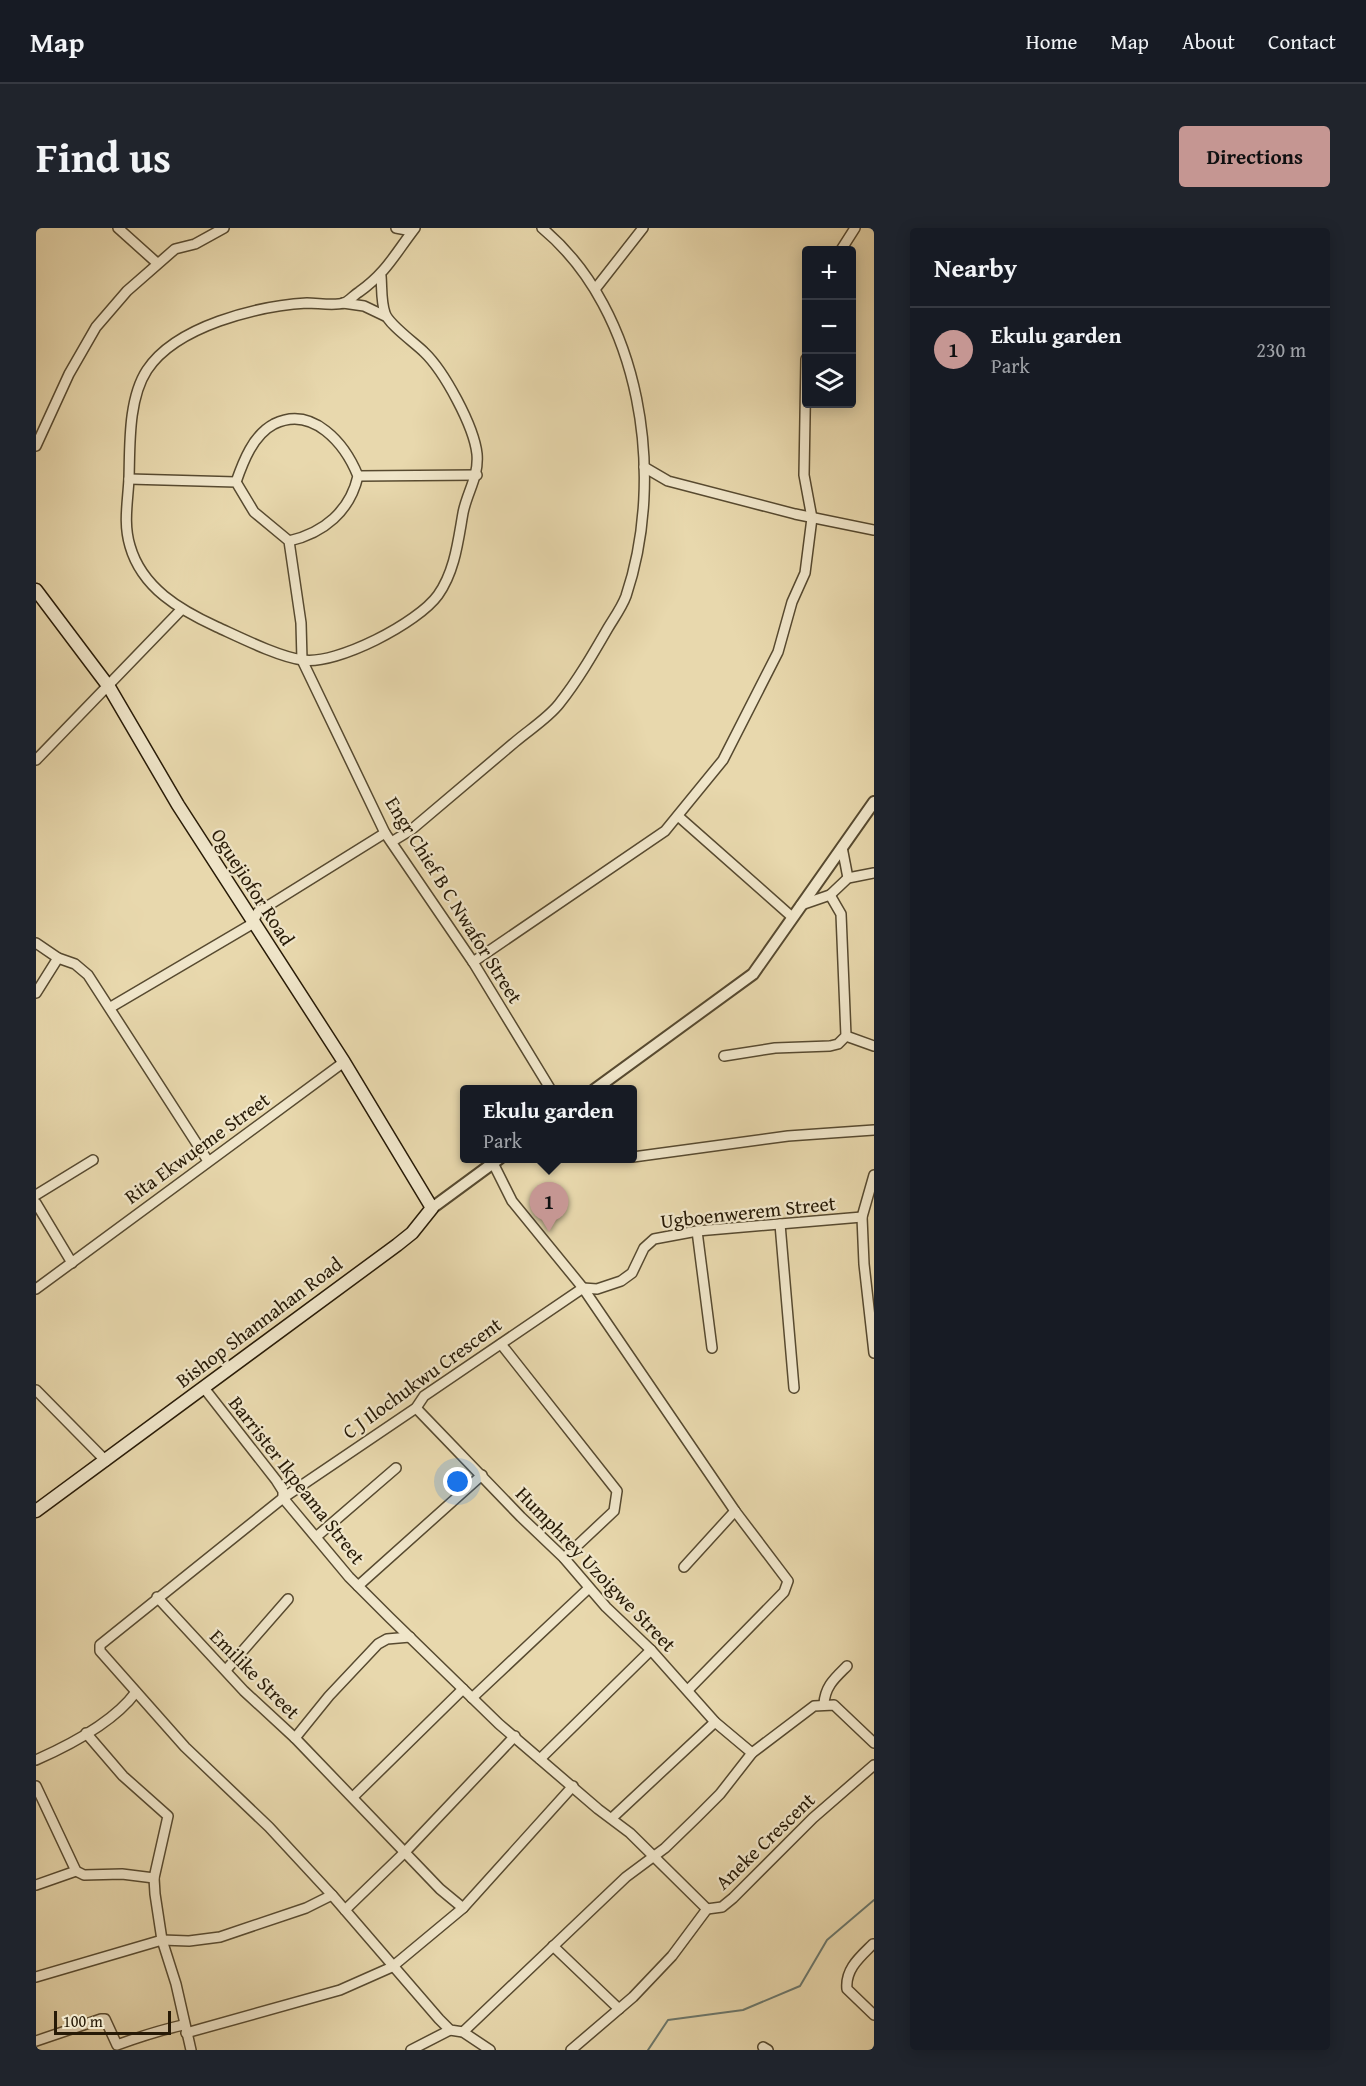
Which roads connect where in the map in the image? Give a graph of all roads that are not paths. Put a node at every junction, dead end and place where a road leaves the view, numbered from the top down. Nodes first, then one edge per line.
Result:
1 (118, 228) edge
2 (224, 228) edge
3 (396, 228) edge
4 (542, 228) edge
5 (643, 228) edge
6 (855, 228) edge
7 (414, 230) edge
8 (844, 246) edge
9 (157, 263) junction
10 (381, 276) junction
11 (596, 288) junction
12 (343, 303) junction
13 (385, 315) junction
14 (806, 408) edge
15 (36, 446) edge
16 (644, 467) junction
17 (358, 476) junction
18 (477, 476) junction
19 (129, 479) junction
20 (236, 482) junction
21 (812, 518) junction
22 (874, 530) edge
23 (290, 541) junction
24 (36, 590) edge
25 (180, 610) junction
26 (302, 660) junction
27 (109, 687) junction
28 (36, 760) edge
29 (874, 802) edge
30 (678, 816) junction
31 (385, 833) junction
32 (393, 841) junction
33 (842, 847) junction
34 (874, 873) edge
35 (848, 878) junction
36 (831, 895) junction
37 (801, 905) junction
38 (791, 916) junction
39 (252, 924) junction
40 (36, 943) edge
41 (58, 958) junction
42 (473, 962) junction
43 (36, 993) edge
44 (111, 1007) junction
45 (846, 1036) junction
46 (874, 1046) edge
47 (724, 1056) dead end
48 (344, 1062) junction
49 (549, 1085) edge
50 (600, 1085) edge
51 (874, 1130) edge
52 (637, 1155) edge
53 (93, 1160) dead end
54 (208, 1161) junction
55 (494, 1163) edge
56 (498, 1163) edge
57 (874, 1175) edge
58 (36, 1195) edge
59 (36, 1203) edge
60 (432, 1208) junction
61 (862, 1217) junction
62 (780, 1224) junction
63 (697, 1231) junction
64 (72, 1263) junction
65 (583, 1288) junction
66 (36, 1289) edge
67 (501, 1344) junction
68 (712, 1348) dead end
69 (874, 1353) edge
70 (204, 1388) junction
71 (794, 1388) dead end
72 (36, 1390) edge
73 (416, 1408) junction
74 (106, 1461) junction
75 (396, 1468) dead end
76 (482, 1475) junction
77 (283, 1498) junction
78 (36, 1511) edge
79 (735, 1511) junction
80 (316, 1537) junction
81 (564, 1558) junction
82 (684, 1567) dead end
83 (358, 1586) junction
84 (589, 1588) junction
85 (157, 1597) junction
86 (288, 1599) dead end
87 (410, 1637) junction
88 (651, 1650) junction
89 (847, 1666) dead end
90 (225, 1670) junction
91 (463, 1689) junction
92 (688, 1690) junction
93 (136, 1692) junction
94 (472, 1698) junction
95 (824, 1704) junction
96 (715, 1722) junction
97 (86, 1733) junction
98 (515, 1736) junction
99 (295, 1738) junction
100 (874, 1743) edge
101 (752, 1753) junction
102 (540, 1759) junction
103 (36, 1760) edge
104 (874, 1765) edge
105 (36, 1786) edge
106 (573, 1786) junction
107 (353, 1797) junction
108 (612, 1818) junction
109 (405, 1852) junction
110 (653, 1857) junction
111 (76, 1870) junction
112 (154, 1878) junction
113 (36, 1885) edge
114 (332, 1895) junction
115 (463, 1908) junction
116 (707, 1909) junction
117 (345, 1910) junction
118 (162, 1940) junction
119 (873, 1944) edge
120 (553, 1946) junction
121 (392, 1967) junction
122 (36, 1977) edge
123 (619, 2009) junction
124 (874, 2015) edge
125 (185, 2029) junction
126 (450, 2030) junction
127 (463, 2032) junction
128 (36, 2041) edge
129 (191, 2050) edge
130 (411, 2050) edge
131 (490, 2050) edge
132 (571, 2050) edge

1 - 9 street
2 - 9 street
3 - 7 street
4 - 11 street
5 - 11 street
6 - 8 street
7 - 10 street
9 - 15 street
10 - 12 street
10 - 13 street
11 - 16 street
12 - 13 street
12 - 19 street
13 - 18 street
14 - 21 street
16 - 21 street
16 - 32 street
17 - 18 street
17 - 20 street
17 - 23 street
18 - 26 street
19 - 20 street
19 - 25 street
20 - 23 street
21 - 22 street
21 - 30 street
23 - 26 street
24 - 27 main road, Oguejiofor Road
25 - 26 street
25 - 27 street
26 - 31 street, Engr Chief B C Nwafor Street
27 - 28 street
27 - 39 main road, Oguejiofor Road
29 - 33 street
30 - 38 street
30 - 42 street
31 - 32 street, Engr Chief B C Nwafor Street
31 - 39 street
32 - 42 street, Engr Chief B C Nwafor Street
33 - 35 street
33 - 37 street
34 - 35 street
35 - 36 street
36 - 37 street
36 - 45 street
37 - 38 street
38 - 50 street
39 - 44 street
39 - 48 main road, Oguejiofor Road
40 - 41 street
41 - 43 street
41 - 44 street
42 - 49 street, Engr Chief B C Nwafor Street
44 - 54 street
45 - 46 street
45 - 47 street
48 - 54 street, Rita Ekwueme Street
48 - 60 main road, Oguejiofor Road
51 - 52 street
53 - 58 street
54 - 64 street, Rita Ekwueme Street
55 - 60 street, Bishop Shannahan Road
56 - 65 street
57 - 61 street, Ugboenwerem Street
59 - 64 street
60 - 70 main road, Bishop Shannahan Road
61 - 62 street, Ugboenwerem Street
61 - 69 street
62 - 63 street, Ugboenwerem Street
62 - 71 street
63 - 65 street, Ugboenwerem Street
63 - 68 street
64 - 66 street, Rita Ekwueme Street
65 - 67 street, C J Ilochukwu Crescent
65 - 79 street
67 - 73 street, C J Ilochukwu Crescent
67 - 81 street
70 - 74 main road, Bishop Shannahan Road
70 - 77 street, Barrister Ikpeama Street
72 - 74 street
73 - 76 street, Humphrey Uzoigwe Street
73 - 77 street, C J Ilochukwu Crescent
74 - 78 main road, Bishop Shannahan Road
75 - 80 street
76 - 81 street, Humphrey Uzoigwe Street
76 - 83 street
77 - 80 street, Barrister Ikpeama Street
77 - 85 street, C J Ilochukwu Crescent
79 - 82 street
79 - 92 street
80 - 83 street, Barrister Ikpeama Street
81 - 84 street, Humphrey Uzoigwe Street
83 - 87 street, Barrister Ikpeama Street
84 - 88 street, Humphrey Uzoigwe Street
84 - 94 street
85 - 90 street, Emilike Street
85 - 93 street, C J Ilochukwu Crescent
86 - 90 street
87 - 91 street
87 - 99 street, Emilike Street
88 - 92 street, Humphrey Uzoigwe Street
88 - 102 street
89 - 95 street
90 - 99 street, Emilike Street
91 - 94 street, Aneke Crescent
91 - 107 street
92 - 96 street, Humphrey Uzoigwe Street
93 - 97 street
93 - 114 street
94 - 98 street, Aneke Crescent
95 - 100 street
95 - 101 street
96 - 101 street, Humphrey Uzoigwe Street
96 - 108 street
97 - 103 street
97 - 112 street
98 - 102 street, Aneke Crescent
98 - 109 street
99 - 107 street
101 - 110 street
102 - 106 street, Aneke Crescent
104 - 116 street, Aneke Crescent
105 - 111 street
106 - 108 street, Aneke Crescent
106 - 115 street
107 - 109 street
108 - 110 street, Aneke Crescent
109 - 115 street
109 - 117 street
110 - 116 street, Aneke Crescent
110 - 120 street
111 - 112 street
111 - 113 street
112 - 118 street
114 - 117 street
114 - 118 street
115 - 121 street
116 - 123 street
117 - 121 street
118 - 122 street
118 - 125 street
119 - 124 street
120 - 123 street
120 - 127 street
121 - 125 street
121 - 126 street
123 - 132 street
125 - 128 street
125 - 129 street
126 - 127 street
126 - 130 street
127 - 131 street

